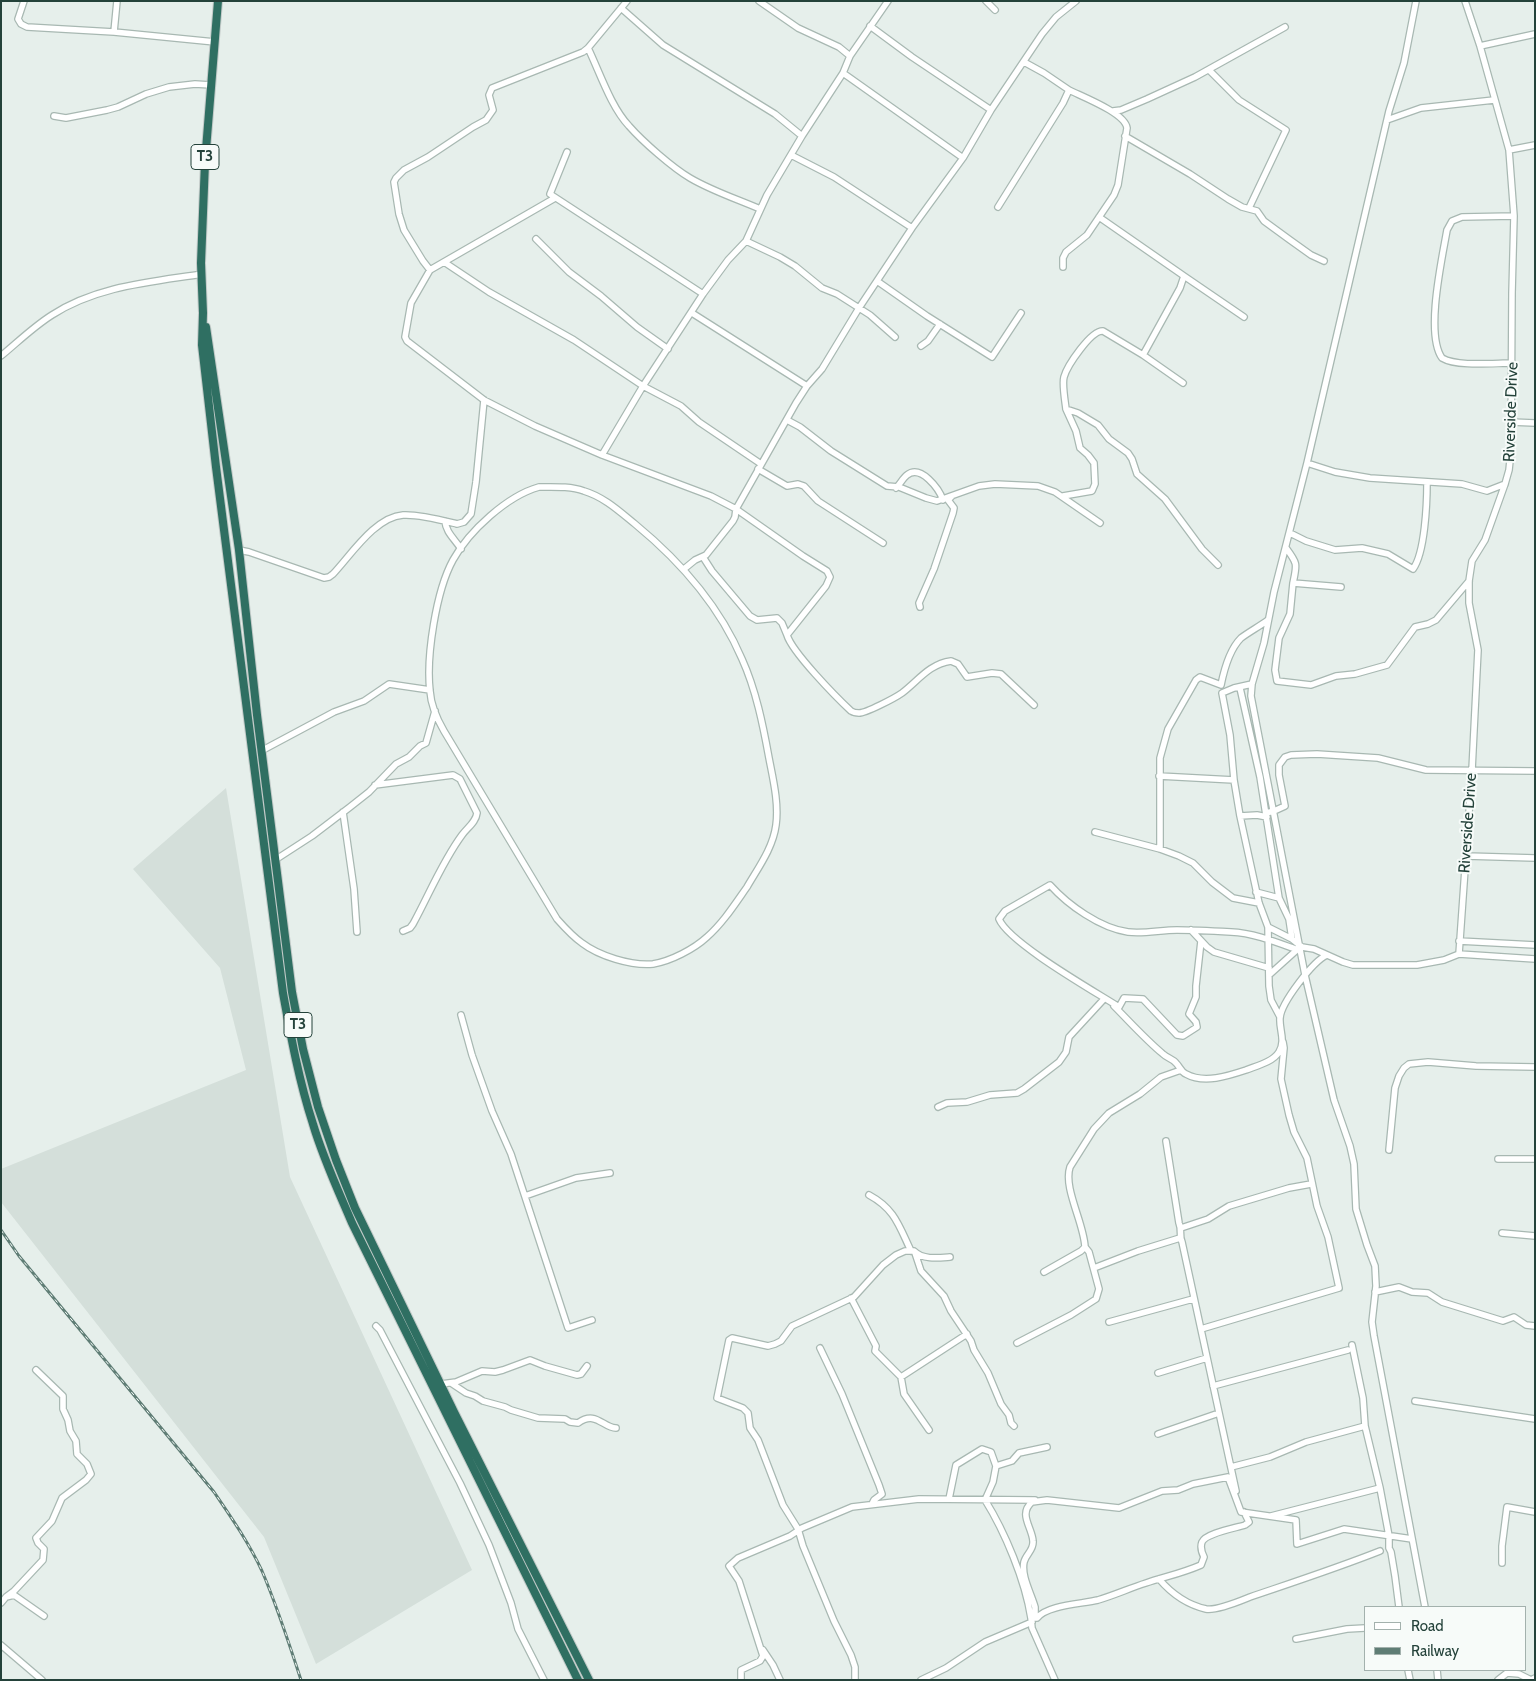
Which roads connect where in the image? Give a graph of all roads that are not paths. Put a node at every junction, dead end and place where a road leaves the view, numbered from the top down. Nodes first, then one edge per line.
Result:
1 (24, 1) edge
2 (117, 1) edge
3 (218, 1) edge
4 (627, 1) edge
5 (759, 1) edge
6 (888, 1) edge
7 (986, 1) edge
8 (1076, 1) edge
9 (1416, 1) edge
10 (1465, 1) edge
11 (621, 8) junction
12 (994, 10) dead end
13 (870, 26) junction
14 (1285, 27) dead end
15 (114, 32) junction
16 (1535, 34) edge
17 (215, 42) junction
18 (1480, 46) junction
19 (588, 48) junction
20 (850, 56) junction
21 (1024, 62) junction
22 (1209, 70) junction
23 (843, 73) junction
24 (211, 85) junction
25 (1069, 90) junction
26 (1494, 100) junction
27 (991, 110) junction
28 (1113, 112) junction
29 (54, 116) dead end
30 (1387, 120) junction
31 (802, 136) junction
32 (1125, 136) junction
33 (1535, 145) edge
34 (1509, 150) junction
35 (567, 152) dead end
36 (791, 155) junction
37 (963, 158) junction
38 (555, 198) junction
39 (998, 207) dead end
40 (1250, 208) junction
41 (760, 209) junction
42 (1514, 216) junction
43 (1099, 217) junction
44 (912, 228) junction
45 (536, 239) dead end
46 (746, 241) junction
47 (1324, 261) dead end
48 (444, 262) junction
49 (1063, 267) dead end
50 (430, 270) junction
51 (202, 274) junction
52 (1184, 276) junction
53 (878, 280) junction
54 (703, 294) junction
55 (859, 308) junction
56 (203, 313) junction
57 (692, 313) junction
58 (1021, 313) dead end
59 (1244, 316) dead end
60 (940, 324) junction
61 (894, 337) dead end
62 (921, 346) dead end
63 (668, 349) junction
64 (1142, 355) junction
65 (1, 356) edge
66 (1512, 362) junction
67 (1183, 383) dead end
68 (643, 386) junction
69 (808, 386) junction
70 (484, 400) junction
71 (1066, 409) junction
72 (787, 420) junction
73 (1511, 422) junction
74 (1535, 423) edge
75 (602, 455) junction
76 (1307, 463) junction
77 (760, 467) junction
78 (1427, 482) junction
79 (1505, 484) junction
80 (897, 487) junction
81 (952, 496) junction
82 (1063, 496) junction
83 (943, 500) junction
84 (736, 509) junction
85 (445, 521) junction
86 (1100, 523) dead end
87 (1290, 533) junction
88 (884, 543) dead end
89 (1286, 548) junction
90 (461, 549) junction
91 (239, 550) junction
92 (703, 557) junction
93 (1218, 565) dead end
94 (684, 569) junction
95 (1469, 581) junction
96 (1293, 583) junction
97 (1341, 587) dead end
98 (920, 608) dead end
99 (1268, 620) junction
100 (787, 635) junction
101 (1252, 684) junction
102 (1240, 688) junction
103 (430, 690) junction
104 (1034, 704) dead end
105 (434, 711) junction
106 (261, 751) junction
107 (1472, 770) junction
108 (1535, 771) edge
109 (1159, 776) junction
110 (1234, 780) junction
111 (375, 785) junction
112 (1274, 811) junction
113 (343, 812) junction
114 (1266, 815) junction
115 (1240, 816) junction
116 (1095, 832) dead end
117 (1160, 849) junction
118 (1466, 856) junction
119 (1535, 858) edge
120 (275, 860) junction
121 (1256, 892) junction
122 (1279, 898) junction
123 (1259, 903) junction
124 (1268, 927) junction
125 (1191, 930) junction
126 (403, 931) dead end
127 (357, 932) dead end
128 (1268, 939) junction
129 (1292, 939) junction
130 (1201, 941) junction
131 (1459, 941) junction
132 (1535, 945) edge
133 (1299, 948) junction
134 (1459, 954) junction
135 (1327, 955) junction
136 (1535, 959) edge
137 (1269, 968) junction
138 (1270, 975) junction
139 (1305, 975) junction
140 (1105, 999) junction
141 (461, 1015) dead end
142 (1280, 1016) junction
143 (1283, 1042) junction
144 (1535, 1067) edge
145 (1181, 1070) junction
146 (938, 1107) dead end
147 (1166, 1141) dead end
148 (1390, 1150) dead end
149 (1498, 1159) dead end
150 (1535, 1159) edge
151 (610, 1173) dead end
152 (1311, 1184) junction
153 (869, 1195) dead end
154 (525, 1196) junction
155 (1181, 1228) junction
156 (1502, 1233) dead end
157 (1535, 1236) edge
158 (1180, 1238) junction
159 (1084, 1247) junction
160 (912, 1251) junction
161 (950, 1257) dead end
162 (1094, 1268) junction
163 (1044, 1272) dead end
164 (1375, 1292) junction
165 (851, 1298) junction
166 (1193, 1299) junction
167 (592, 1320) dead end
168 (1109, 1322) dead end
169 (376, 1326) dead end
170 (1535, 1326) edge
171 (1201, 1329) junction
172 (967, 1334) junction
173 (1017, 1343) dead end
174 (820, 1348) dead end
175 (1207, 1358) junction
176 (587, 1366) dead end
177 (36, 1370) dead end
178 (1158, 1373) dead end
179 (901, 1377) junction
180 (451, 1383) junction
181 (441, 1384) junction
182 (1213, 1386) junction
183 (1415, 1401) dead end
184 (1219, 1413) junction
185 (1535, 1419) edge
186 (1014, 1426) dead end
187 (1365, 1426) junction
188 (616, 1428) dead end
189 (929, 1430) dead end
190 (1158, 1434) dead end
191 (1047, 1447) dead end
192 (996, 1466) junction
193 (1231, 1467) junction
194 (1380, 1488) junction
195 (949, 1500) junction
196 (985, 1500) junction
197 (1038, 1500) junction
198 (872, 1504) junction
199 (1242, 1512) junction
200 (1535, 1512) edge
201 (1269, 1516) junction
202 (798, 1530) junction
203 (1389, 1536) junction
204 (1412, 1539) junction
205 (1380, 1551) dead end
206 (1502, 1563) dead end
207 (1159, 1579) junction
208 (6, 1597) junction
209 (1, 1603) edge
210 (1399, 1606) edge
211 (1425, 1606) edge
212 (44, 1616) dead end
213 (1031, 1620) junction
214 (1364, 1628) edge
215 (1296, 1639) dead end
216 (1, 1645) edge
217 (761, 1646) junction
218 (1535, 1678) edge
219 (42, 1680) edge
220 (544, 1680) edge
221 (578, 1680) edge
222 (589, 1680) edge
223 (740, 1680) edge
224 (780, 1680) edge
225 (855, 1680) edge
226 (921, 1680) edge
227 (1055, 1680) edge
228 (1498, 1680) edge

1 - 15 street
2 - 15 street
3 - 17 highway, T3
4 - 11 street
5 - 20 street
6 - 13 street
7 - 12 street
8 - 21 street
9 - 30 street
10 - 18 street, Riverside Drive
11 - 19 street
11 - 31 street
13 - 20 street
13 - 27 street
14 - 22 street
15 - 17 street
16 - 18 street
17 - 24 highway, T3
18 - 26 street, Riverside Drive
19 - 41 street
19 - 50 street
20 - 23 street
21 - 25 street
21 - 27 street
22 - 28 street
22 - 40 street
23 - 31 street
23 - 37 street
24 - 29 street
24 - 51 highway, T3
25 - 28 street
25 - 39 street
26 - 30 street
26 - 34 street, Riverside Drive
27 - 37 street
28 - 32 street
30 - 76 street
31 - 36 street
32 - 40 street
32 - 43 street
33 - 34 street
34 - 42 street, Riverside Drive
35 - 38 street
36 - 41 street
36 - 44 street
37 - 44 street
38 - 48 street
38 - 54 street
40 - 47 street
41 - 46 street
42 - 66 street, Riverside Drive
42 - 66 street
43 - 49 street
43 - 52 street
44 - 53 street
45 - 63 street
46 - 54 street
46 - 55 street
48 - 50 street
48 - 68 street
50 - 70 street
51 - 56 highway, T3
51 - 65 street
52 - 59 street
52 - 64 street
53 - 55 street
53 - 60 street
54 - 57 street
55 - 61 street
55 - 69 street
56 - 91 highway, T3
56 - 221 highway, T3
57 - 63 street
57 - 69 street
58 - 60 street
60 - 62 street
63 - 68 street
64 - 67 street
64 - 71 street
66 - 73 street, Riverside Drive
68 - 75 street
68 - 77 street
69 - 72 street
70 - 75 street
70 - 85 street
71 - 82 street
71 - 93 street
72 - 77 street
72 - 80 street
73 - 74 street
73 - 79 street, Riverside Drive
75 - 84 street
76 - 78 street
76 - 87 street
77 - 84 street
77 - 88 street
78 - 79 street
78 - 87 street
79 - 95 street, Riverside Drive
80 - 83 street
80 - 83 street
81 - 82 street
81 - 83 street
81 - 98 street
82 - 86 street
84 - 92 street
84 - 100 street
85 - 90 street
85 - 91 street
87 - 89 street
89 - 96 street
89 - 99 street
90 - 94 street
90 - 103 street
91 - 106 highway, T3
92 - 94 street
92 - 100 street
94 - 105 street
95 - 96 street
95 - 107 street, Riverside Drive
96 - 97 street
99 - 101 street
99 - 109 street
100 - 104 street
101 - 102 street
101 - 112 street
102 - 110 street
102 - 114 street
103 - 105 street
103 - 106 street
105 - 111 street
106 - 120 highway, T3
107 - 108 street
107 - 112 street
107 - 118 street, Riverside Drive
109 - 110 street
109 - 117 street
110 - 115 street
111 - 113 street
111 - 126 street
112 - 114 street
112 - 133 street
113 - 120 street
113 - 127 street
114 - 115 street
114 - 122 street
115 - 121 street
116 - 117 street
117 - 123 street
118 - 119 street
118 - 131 street, Riverside Drive
120 - 181 highway, T3
121 - 122 street
121 - 123 street
122 - 129 street
123 - 124 street
124 - 128 street
124 - 129 street
125 - 128 street
125 - 130 street
125 - 140 street
128 - 133 street
128 - 137 street
129 - 133 street
130 - 137 street
130 - 140 street
131 - 132 street
131 - 134 street, Riverside Drive
133 - 135 street
133 - 138 street
133 - 139 street
134 - 135 street
134 - 136 street
135 - 139 street
137 - 138 street
138 - 142 street
139 - 142 street
139 - 164 street
140 - 145 street
140 - 146 street
141 - 154 street
142 - 143 street
143 - 145 street
143 - 152 street
144 - 148 street
145 - 159 street
147 - 155 street
149 - 150 street
151 - 154 street
152 - 155 street
152 - 171 street
153 - 160 street
154 - 167 street
155 - 158 street
156 - 157 street
158 - 162 street
158 - 166 street
159 - 162 street
159 - 163 street
160 - 161 street
160 - 165 street
160 - 172 street
162 - 173 street
164 - 170 street
164 - 204 street
165 - 179 street
165 - 202 street
166 - 168 street
166 - 171 street
169 - 220 street
171 - 175 street
172 - 179 street
172 - 186 street
174 - 198 street
175 - 178 street
175 - 182 street
176 - 180 street
177 - 208 street
179 - 189 street
180 - 181 street
180 - 188 street
181 - 222 highway, T3
182 - 184 street
182 - 187 street
183 - 185 street
184 - 190 street
184 - 193 street
187 - 193 street
187 - 194 street
191 - 192 street
192 - 195 street
192 - 196 street
193 - 199 street
194 - 201 street
194 - 203 street
195 - 196 street
195 - 198 street
196 - 197 street
196 - 213 street
197 - 199 street
197 - 213 street
198 - 202 street
199 - 201 street
199 - 207 street
200 - 206 street
201 - 203 street
202 - 217 street
202 - 225 street
203 - 204 street
203 - 210 street
204 - 211 street
205 - 207 street
207 - 213 street
208 - 209 street
208 - 212 street
213 - 226 street
213 - 227 street
214 - 215 street
216 - 219 street
217 - 223 street
217 - 224 street
218 - 228 street

